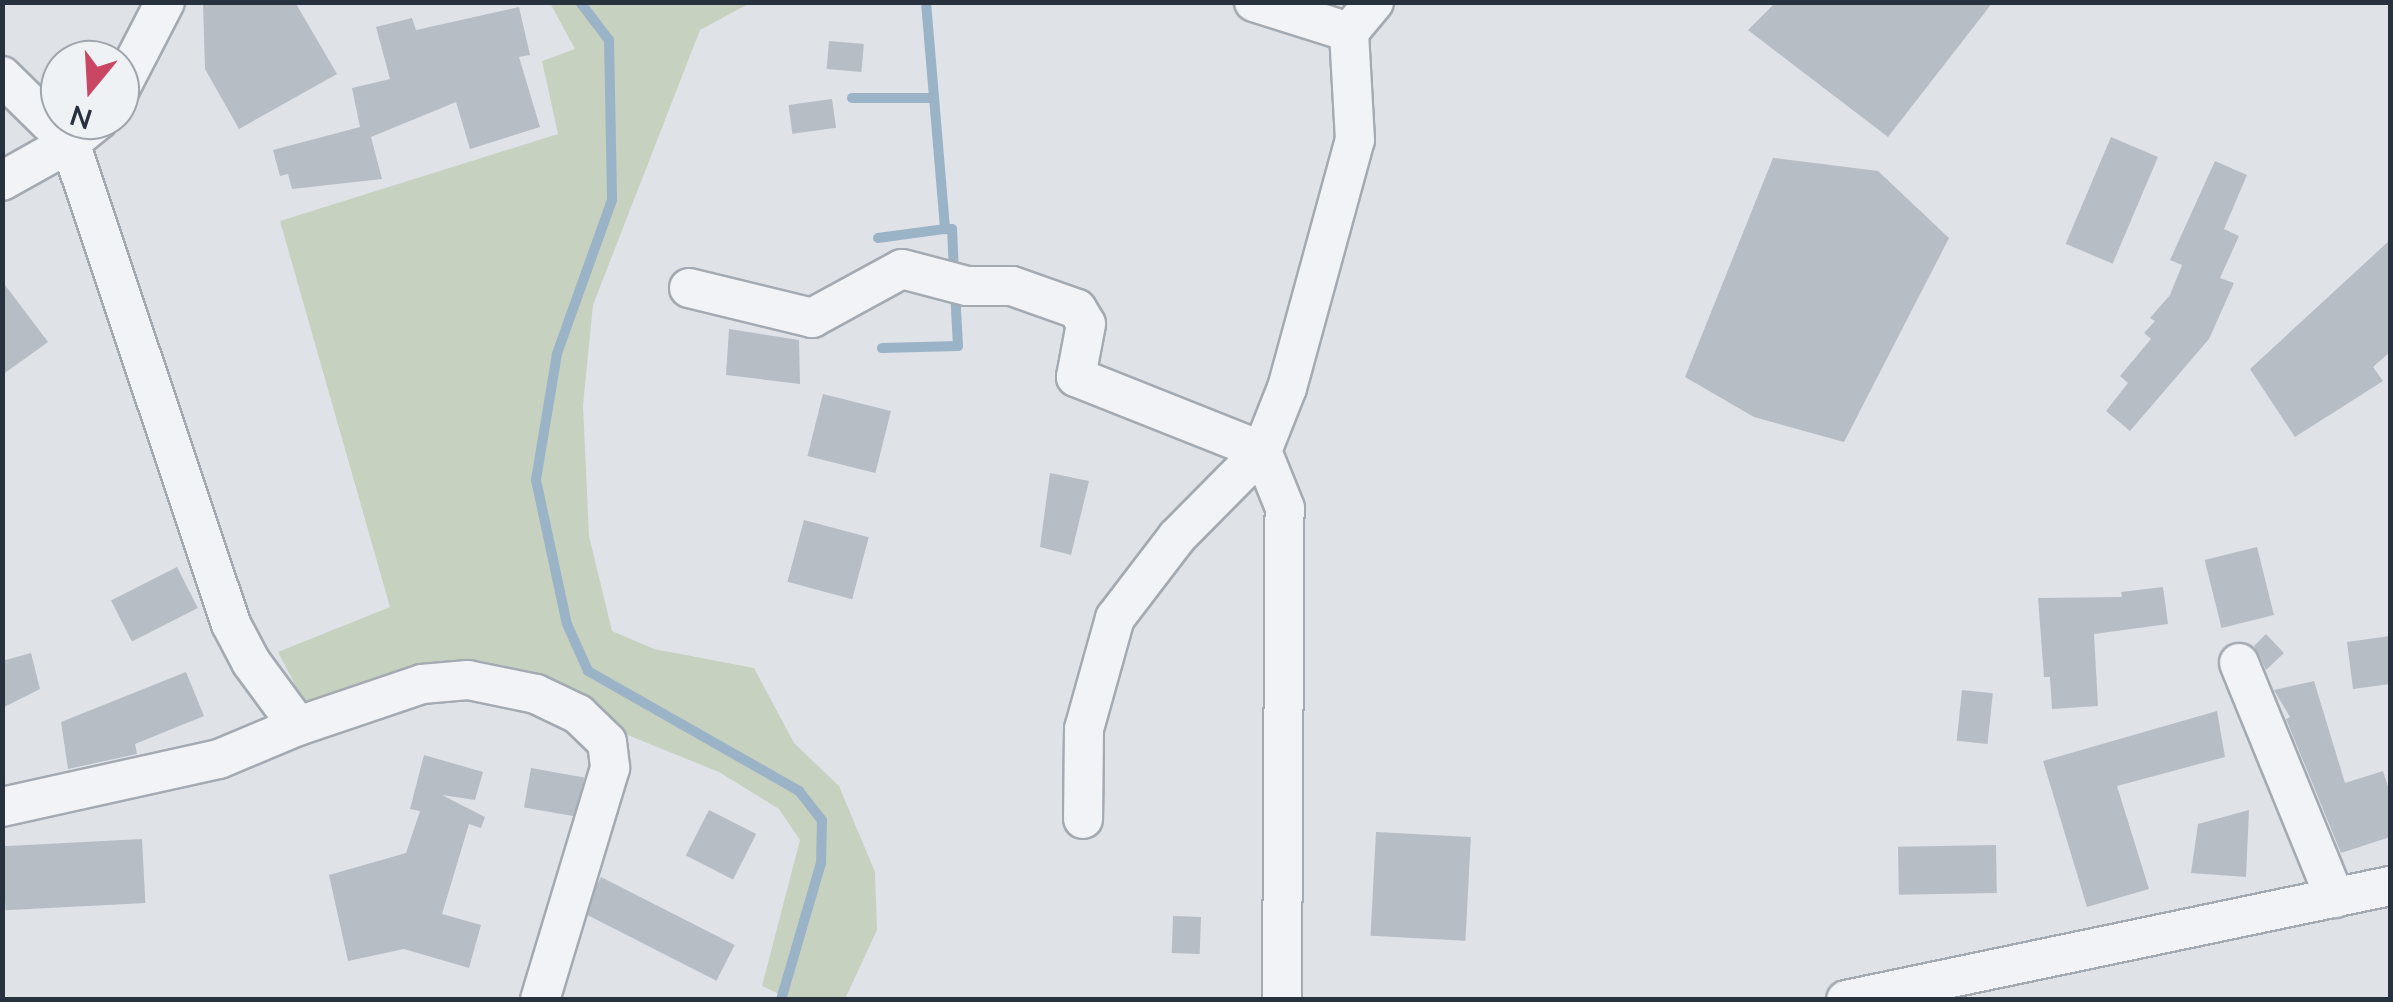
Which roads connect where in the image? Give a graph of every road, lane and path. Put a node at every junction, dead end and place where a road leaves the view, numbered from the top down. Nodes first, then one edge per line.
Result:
1 (165, 2) edge
2 (1254, 2) edge
3 (1374, 2) edge
4 (1350, 32) junction
5 (140, 50) edge
6 (2, 76) edge
7 (40, 102) edge
8 (71, 140) edge
9 (86, 140) edge
10 (2, 181) edge
11 (689, 288) dead end
12 (1262, 452) junction
13 (2239, 663) dead end
14 (298, 726) junction
15 (2, 808) edge
16 (1083, 819) dead end
17 (2390, 886) edge
18 (2335, 898) junction
19 (540, 1000) edge
20 (1282, 1000) edge
21 (1846, 1000) edge

1 - 5 street
2 - 4 street
3 - 4 street
4 - 12 street
6 - 7 street
8 - 10 street
9 - 14 street
11 - 12 street
12 - 16 street
12 - 20 street
13 - 18 street
14 - 15 street
14 - 19 street
17 - 18 street
18 - 21 street

